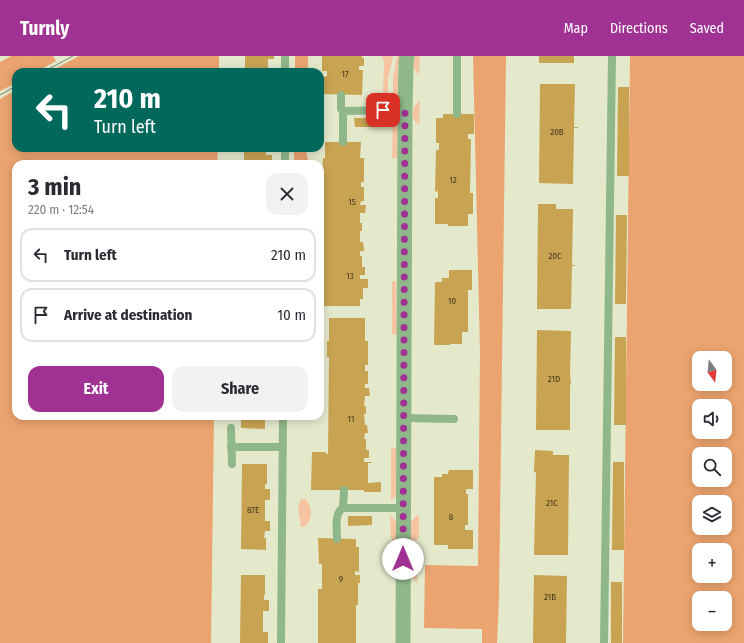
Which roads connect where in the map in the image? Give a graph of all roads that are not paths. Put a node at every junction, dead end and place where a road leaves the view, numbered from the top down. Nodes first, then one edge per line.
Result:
1 (286, 56) edge
2 (407, 56) edge
3 (457, 56) edge
4 (612, 56) edge
5 (285, 68) edge
6 (341, 95) dead end
7 (405, 110) junction
8 (342, 111) junction
9 (457, 114) dead end
10 (343, 142) dead end
11 (404, 418) junction
12 (454, 419) dead end
13 (283, 420) edge
14 (231, 428) dead end
15 (231, 446) junction
16 (282, 447) junction
17 (232, 464) dead end
18 (344, 490) dead end
19 (344, 508) junction
20 (403, 508) junction
21 (337, 539) dead end
22 (281, 643) edge
23 (403, 643) edge
24 (604, 643) edge

1 - 5 lane
2 - 7 street
3 - 9 lane
4 - 24 lane
6 - 8 lane
7 - 8 lane
7 - 11 street
8 - 10 lane
11 - 12 lane
11 - 20 street
13 - 16 lane
14 - 15 lane
15 - 16 lane
15 - 17 lane
16 - 22 lane
18 - 19 lane
19 - 20 lane
19 - 21 lane
20 - 23 street

